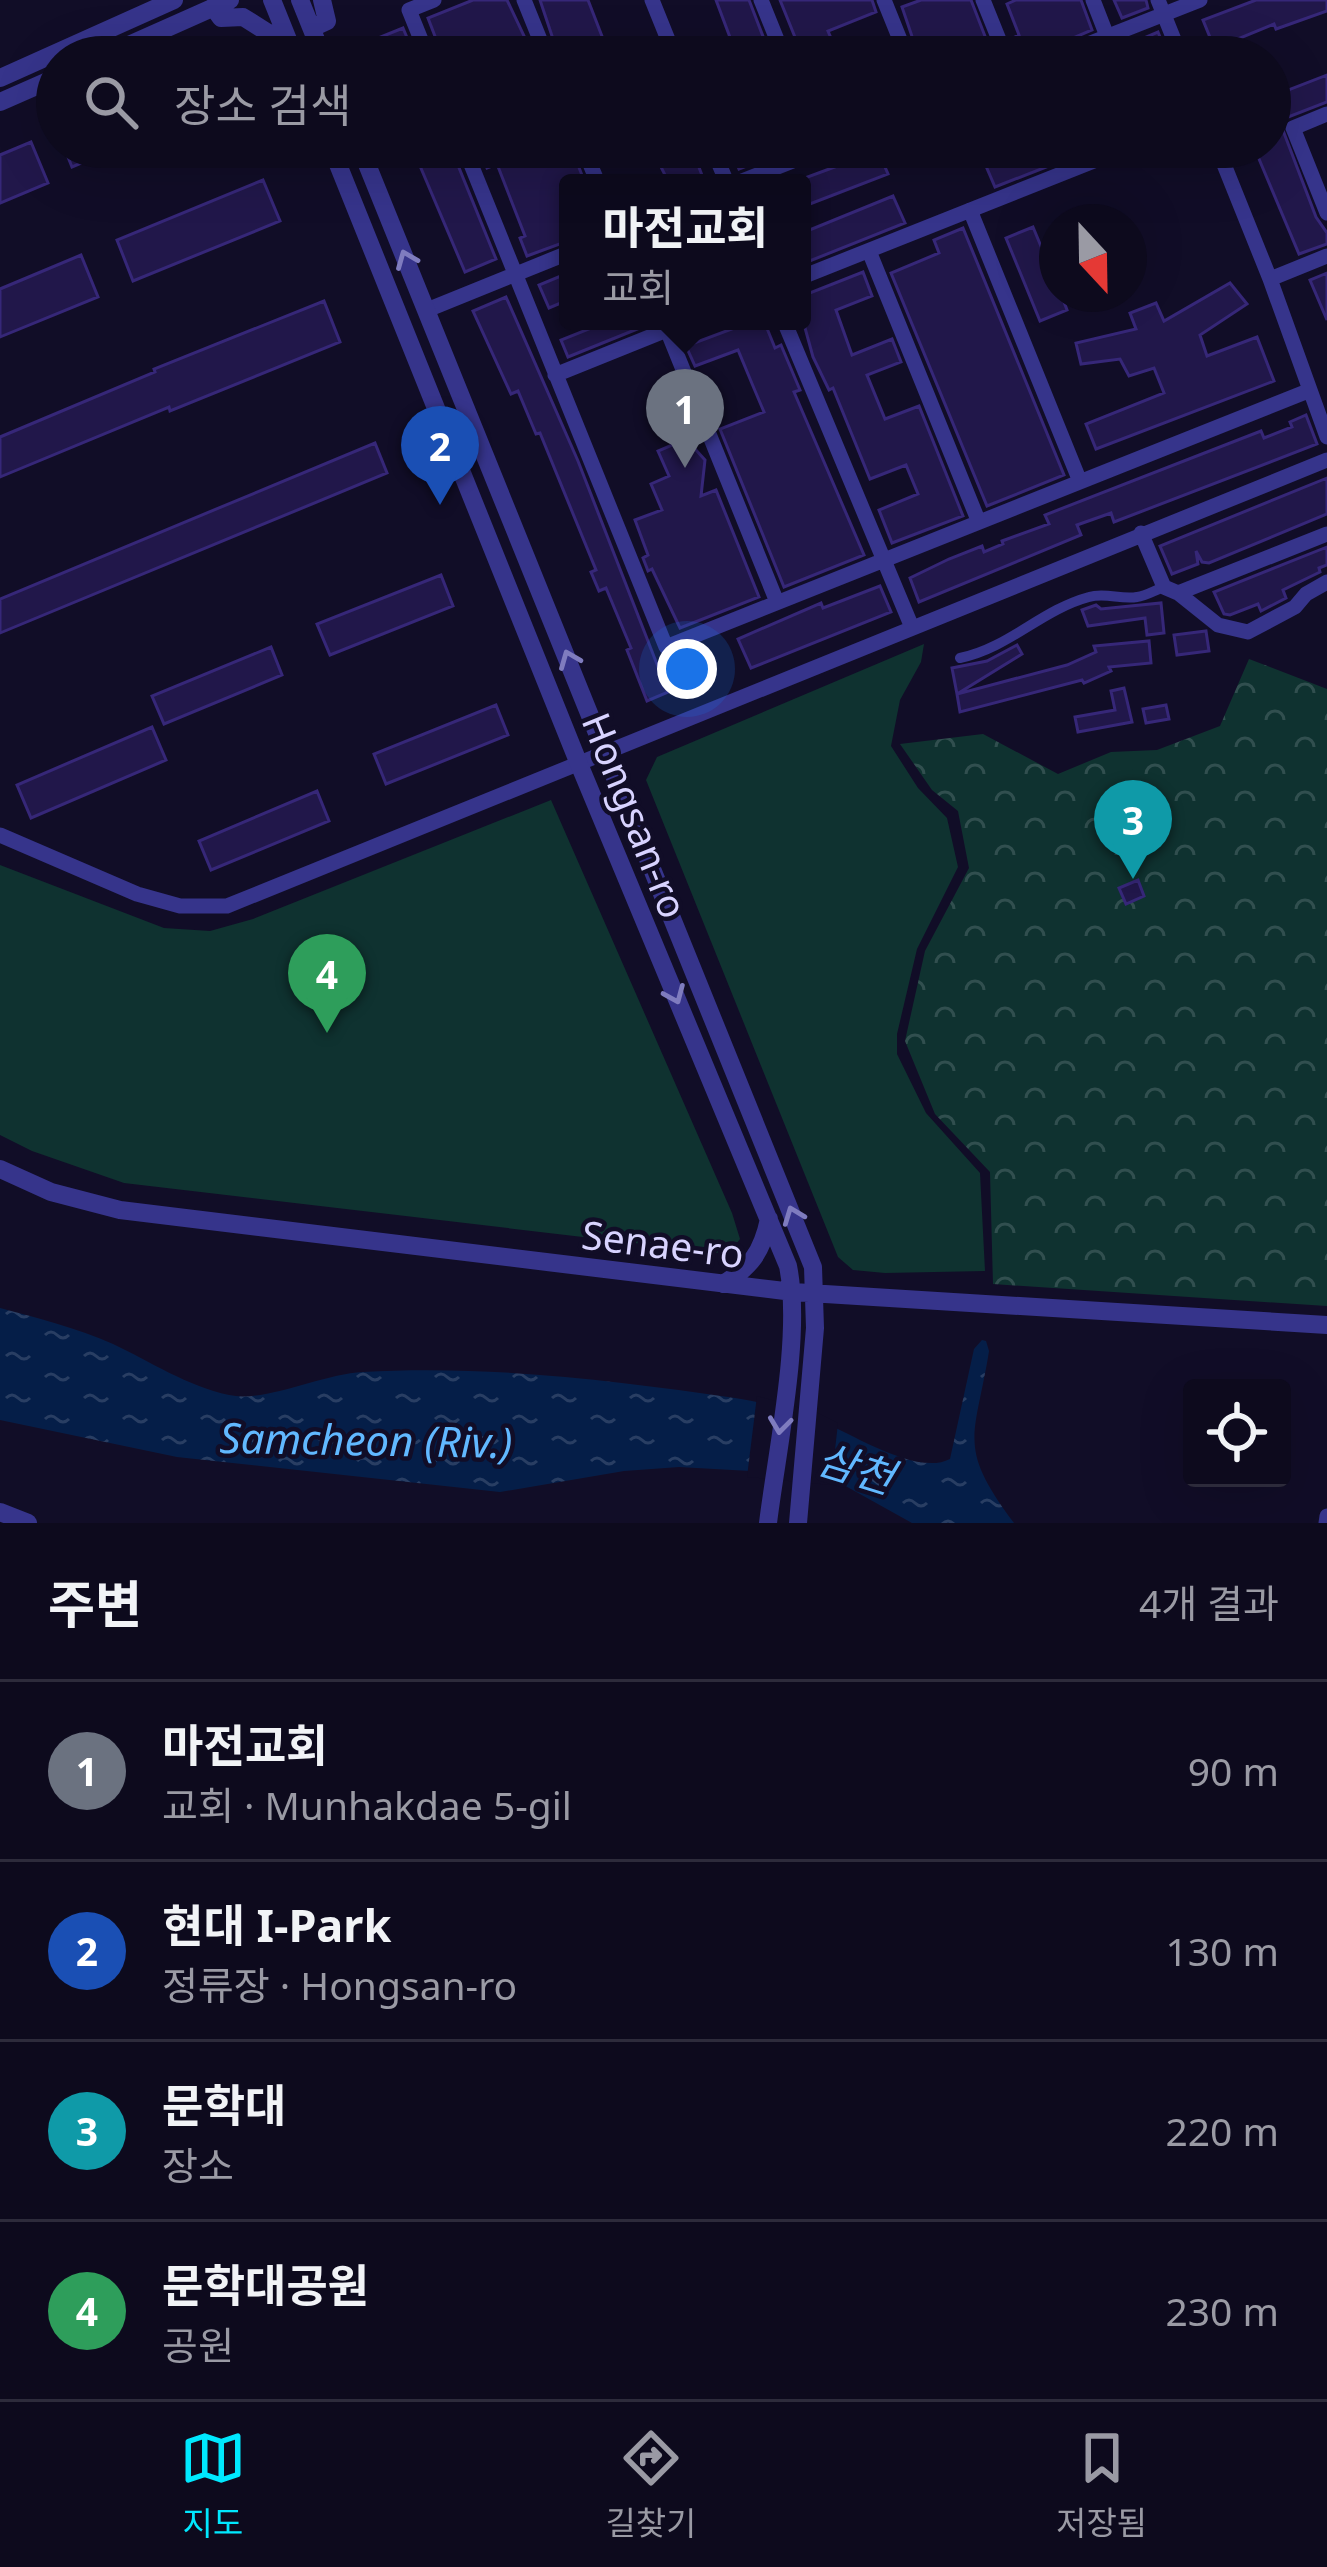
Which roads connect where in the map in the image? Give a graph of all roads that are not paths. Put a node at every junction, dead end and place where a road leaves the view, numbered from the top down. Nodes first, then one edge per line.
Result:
1 (173, 0) edge
2 (272, 0) edge
3 (300, 0) edge
4 (322, 0) edge
5 (434, 0) edge
6 (524, 0) edge
7 (652, 0) edge
8 (884, 0) edge
9 (983, 0) edge
10 (1093, 0) edge
11 (1200, 0) edge
12 (762, 2) edge
13 (222, 3) edge
14 (1161, 7) edge
15 (311, 28) junction
16 (284, 32) junction
17 (93, 36) edge
18 (149, 36) edge
19 (286, 36) edge
20 (314, 36) edge
21 (420, 36) edge
22 (539, 36) edge
23 (667, 36) edge
24 (776, 36) edge
25 (899, 36) edge
26 (998, 36) edge
27 (1107, 36) joint
28 (1172, 36) edge
29 (36, 62) edge
30 (0, 78) edge
31 (36, 86) edge
32 (0, 102) edge
33 (1327, 114) edge
34 (339, 168) edge
35 (369, 168) edge
36 (472, 168) edge
37 (1076, 168) edge
38 (1225, 168) edge
39 (970, 210) junction
40 (1327, 213) edge
41 (869, 251) junction
42 (1327, 256) edge
43 (559, 257) edge
44 (811, 274) edge
45 (515, 277) junction
46 (1270, 279) junction
47 (427, 310) junction
48 (667, 330) joint
49 (788, 330) edge
50 (555, 375) junction
51 (1308, 391) junction
52 (1327, 437) edge
53 (1327, 460) edge
54 (1079, 479) junction
55 (978, 520) junction
56 (1142, 533) junction
57 (1327, 534) edge
58 (884, 558) junction
59 (1327, 582) edge
60 (1171, 590) junction
61 (777, 602) junction
62 (911, 626) junction
63 (960, 658) dead end
64 (607, 752) junction
65 (579, 764) junction
66 (0, 835) edge
67 (0, 1169) edge
68 (769, 1220) junction
69 (723, 1284) junction
70 (793, 1292) junction
71 (816, 1293) junction
72 (1327, 1325) edge
73 (0, 1512) edge
74 (28, 1523) edge
75 (768, 1523) edge
76 (798, 1523) edge

1 - 17 street
2 - 16 street
3 - 15 street
4 - 15 street
5 - 21 street
6 - 22 street
7 - 23 street
8 - 25 street
9 - 26 street
10 - 27 street
11 - 14 street
12 - 24 street
13 - 16 street
13 - 18 street
14 - 27 street
14 - 28 street
15 - 20 street
16 - 19 street
29 - 30 street
31 - 32 street
33 - 40 street
34 - 65 street, Hongsan-ro
47 -> 35 street, Hongsan-ro
36 - 45 street
37 - 39 street
38 - 46 street
39 - 41 street
39 - 54 street
41 - 44 street
41 - 55 street
42 - 46 street
43 - 45 street
45 - 47 street
45 - 50 street
46 - 51 street
64 -> 47 street, Hongsan-ro
48 - 50 street
48 - 61 street
49 - 58 street
50 - 61 street
51 - 52 street
51 - 54 street
53 - 56 street
54 - 55 street
55 - 58 street
56 - 60 street
56 - 62 street
57 - 60 street
58 - 61 street
58 - 62 street
59 - 60 street
60 - 63 street
62 - 64 street
64 - 65 street
71 -> 64 street, Hongsan-ro
65 - 66 street
65 -> 68 street, Hongsan-ro
67 - 69 street, Senae-ro
68 - 69 street
68 - 70 street, Hongsan-ro
69 - 70 street, Senae-ro
70 - 71 street, Senae-ro
70 -> 75 street, Hongsan-ro
71 - 72 street, Senae-ro
71 - 76 street, Hongsan-ro
73 - 74 street

